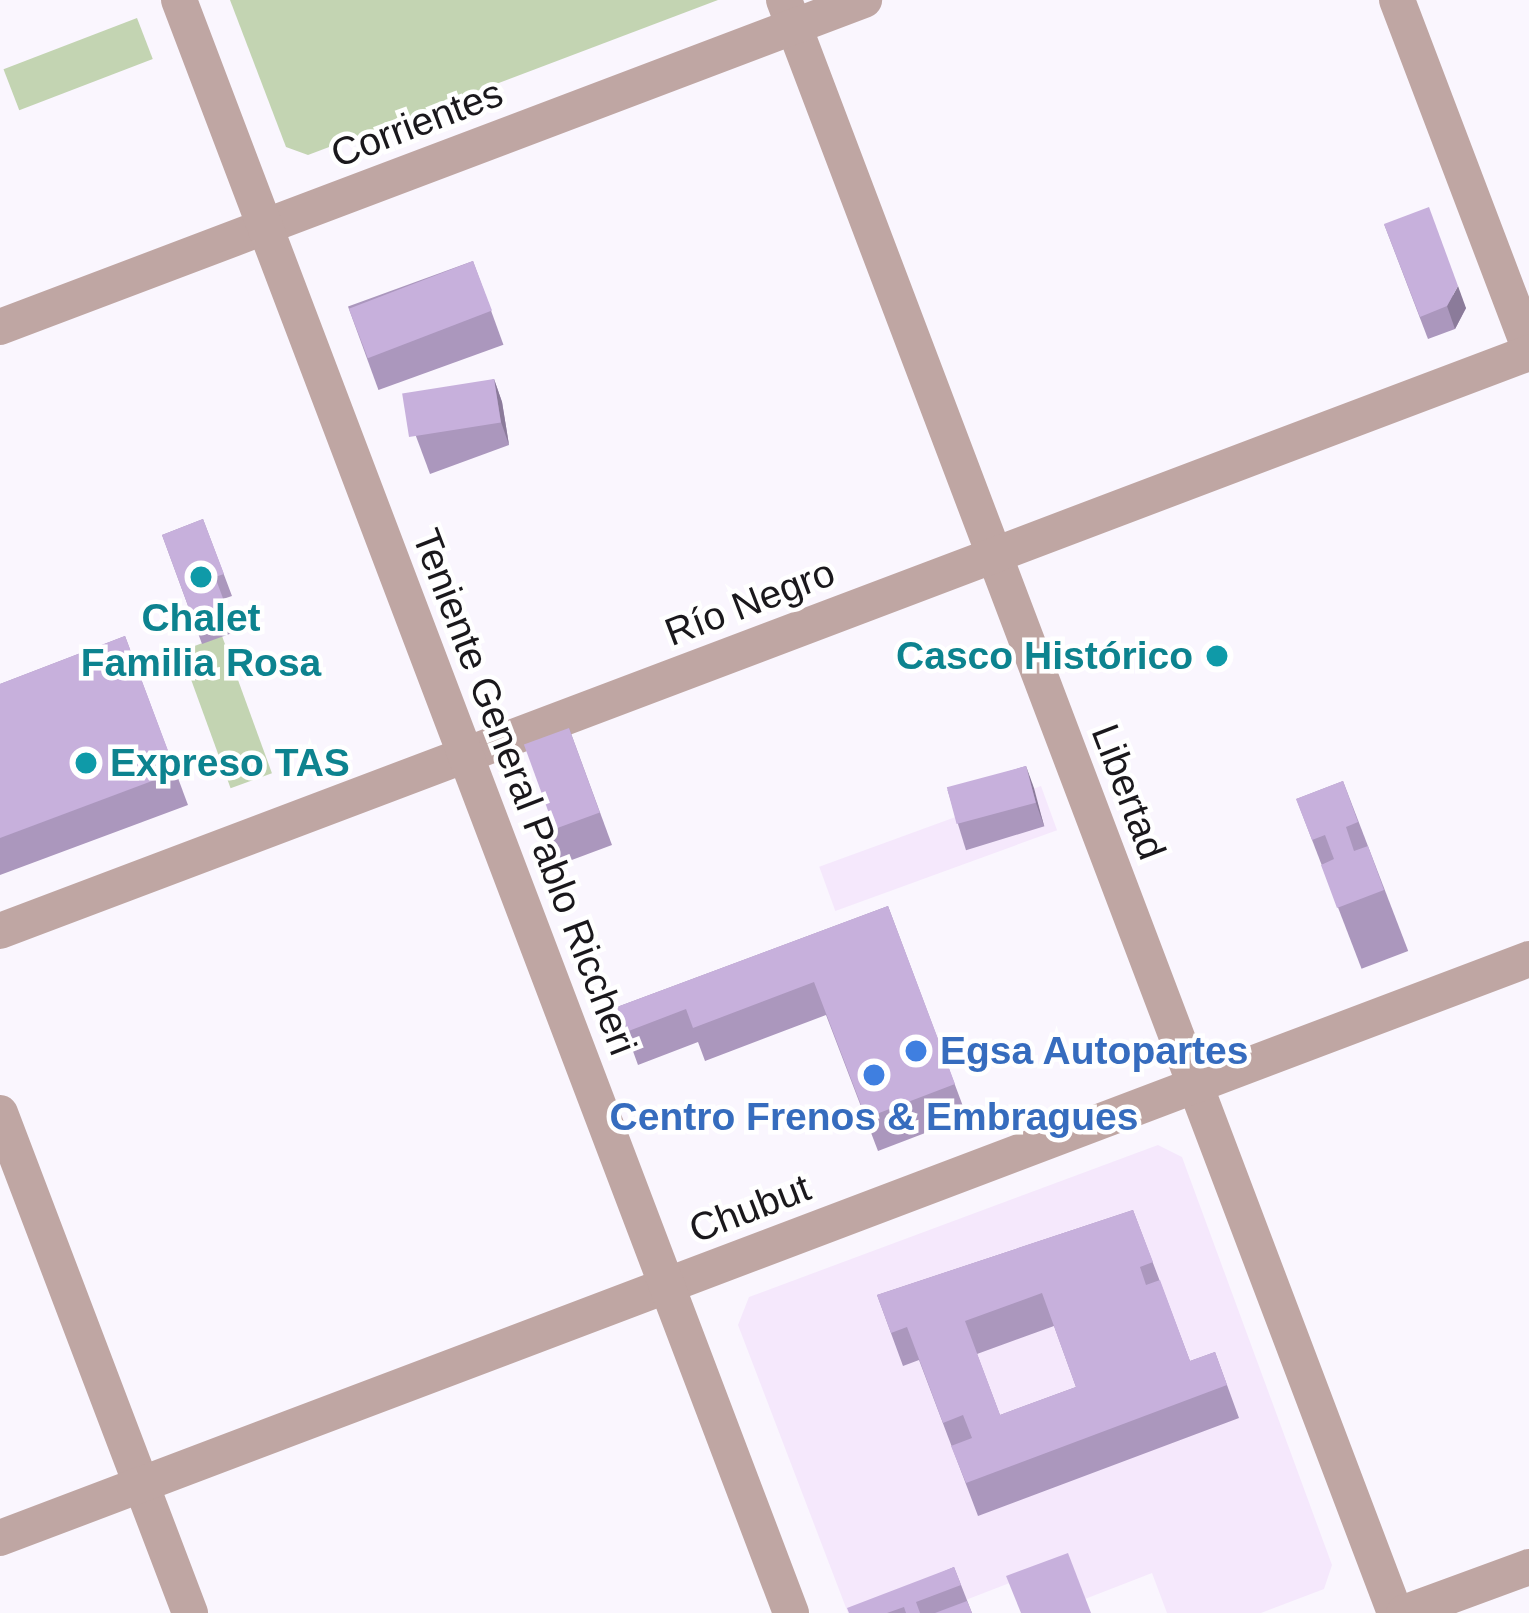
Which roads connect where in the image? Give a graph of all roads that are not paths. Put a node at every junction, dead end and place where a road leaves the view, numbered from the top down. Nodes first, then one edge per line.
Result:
1 (179, 0) edge
2 (864, 0) edge
3 (1397, 0) edge
4 (789, 13) edge
5 (265, 226) junction
6 (0, 327) edge
7 (1529, 350) edge
8 (994, 555) junction
9 (466, 755) junction
10 (0, 931) edge
11 (1529, 958) edge
12 (1194, 1086) junction
13 (0, 1113) edge
14 (667, 1286) junction
15 (141, 1484) junction
16 (0, 1538) edge
17 (1529, 1567) edge
18 (190, 1613) edge
19 (791, 1613) edge
20 (1399, 1613) edge

1 - 5 street, Teniente General Pablo Riccheri
2 - 4 street, Corrientes
3 - 7 street
4 - 5 street, Corrientes
4 - 8 street, Libertad
5 - 6 street, Corrientes
5 - 9 street, Teniente General Pablo Riccheri
7 - 8 street, Río Negro
8 - 9 street, Río Negro
8 - 12 street, Libertad
9 - 10 street, Río Negro
9 - 14 street, Teniente General Pablo Riccheri
11 - 12 street, Chubut
12 - 14 street, Chubut
12 - 20 street, Libertad
13 - 15 street
14 - 15 street, Chubut
14 - 19 street, Teniente General Pablo Riccheri
15 - 16 street, Chubut
15 - 18 street
17 - 20 street

